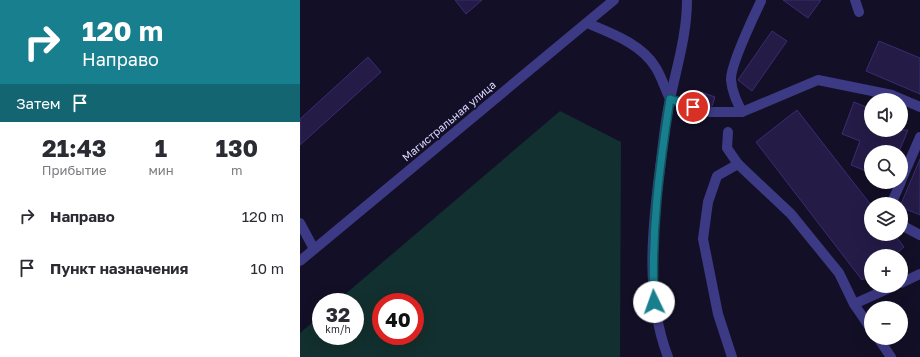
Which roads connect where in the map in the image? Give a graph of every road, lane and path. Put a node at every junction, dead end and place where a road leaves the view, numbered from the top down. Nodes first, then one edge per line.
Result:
1 (614, 0) edge
2 (687, 0) edge
3 (761, 0) edge
4 (855, 0) edge
5 (859, 12) dead end
6 (587, 22) junction
7 (670, 99) junction
8 (693, 107) tunnel mouth
9 (920, 107) edge
10 (709, 112) tunnel mouth
11 (742, 112) junction
12 (728, 132) dead end
13 (920, 137) edge
14 (738, 164) junction
15 (908, 165) edge
16 (300, 223) edge
17 (908, 229) edge
18 (920, 235) edge
19 (314, 249) junction
20 (300, 261) edge
21 (920, 274) edge
22 (908, 280) edge
23 (878, 293) edge
24 (854, 304) junction
25 (864, 318) edge
26 (883, 345) edge
27 (668, 357) edge
28 (732, 357) edge
29 (891, 357) edge

1 - 6 street, Магистральная улица
2 - 7 street
3 - 11 street
4 - 5 street
6 - 7 street
6 - 19 street, Магистральная улица
7 - 8 street
7 - 27 street
9 - 11 street
10 - 11 street
12 - 14 street
13 - 15 street
14 - 24 street
14 - 28 street
16 - 19 street
17 - 18 street
19 - 20 street, Магистральная улица
21 - 22 street
23 - 24 street
24 - 25 street
26 - 29 street

